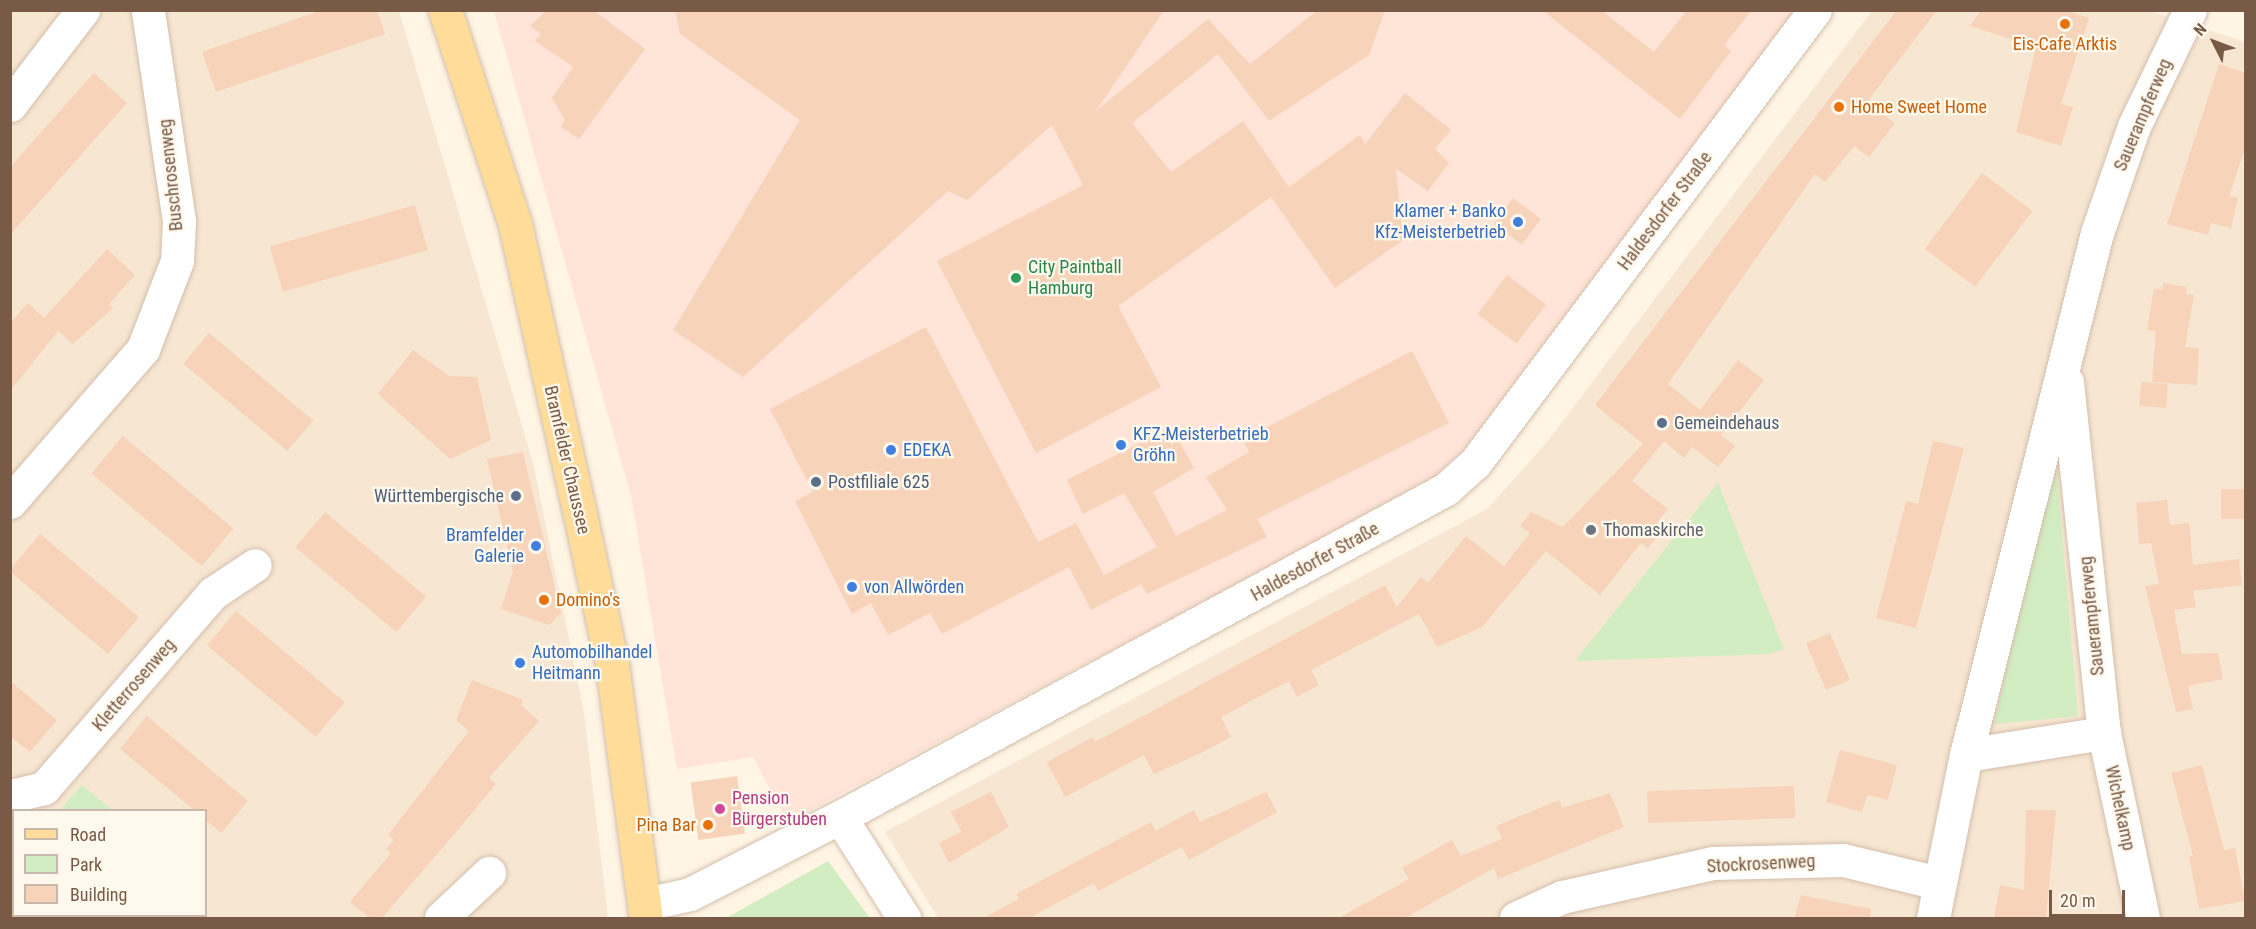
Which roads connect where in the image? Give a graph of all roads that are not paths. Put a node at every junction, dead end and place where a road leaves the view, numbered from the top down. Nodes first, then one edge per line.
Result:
1 (83, 10) edge
2 (148, 10) edge
3 (446, 10) edge
4 (1815, 10) edge
5 (2190, 10) edge
6 (10, 105) edge
7 (2064, 360) junction
8 (10, 502) edge
9 (255, 565) dead end
10 (2104, 733) junction
11 (1966, 755) junction
12 (10, 796) edge
13 (840, 818) junction
14 (489, 873) dead end
15 (1939, 883) junction
16 (645, 911) edge
17 (441, 918) edge
18 (904, 918) edge
19 (1516, 918) edge
20 (1933, 918) edge
21 (2143, 918) edge

1 - 6 street
2 - 8 street, Buschrosenweg
3 - 16 main road, Bramfelder Chaussee
4 - 13 street, Haldesdorfer Straße
5 - 7 street, Sauerampferweg
7 - 10 street, Sauerampferweg
7 - 11 street, Sauerampferweg
9 - 12 street, Kletterrosenweg
10 - 11 street
10 - 21 street, Wichelkamp
11 - 15 street, Sauerampferweg
13 - 16 street, Haldesdorfer Straße
13 - 18 street
14 - 17 street
15 - 19 street, Stockrosenweg
15 - 20 street, Sauerampferweg

